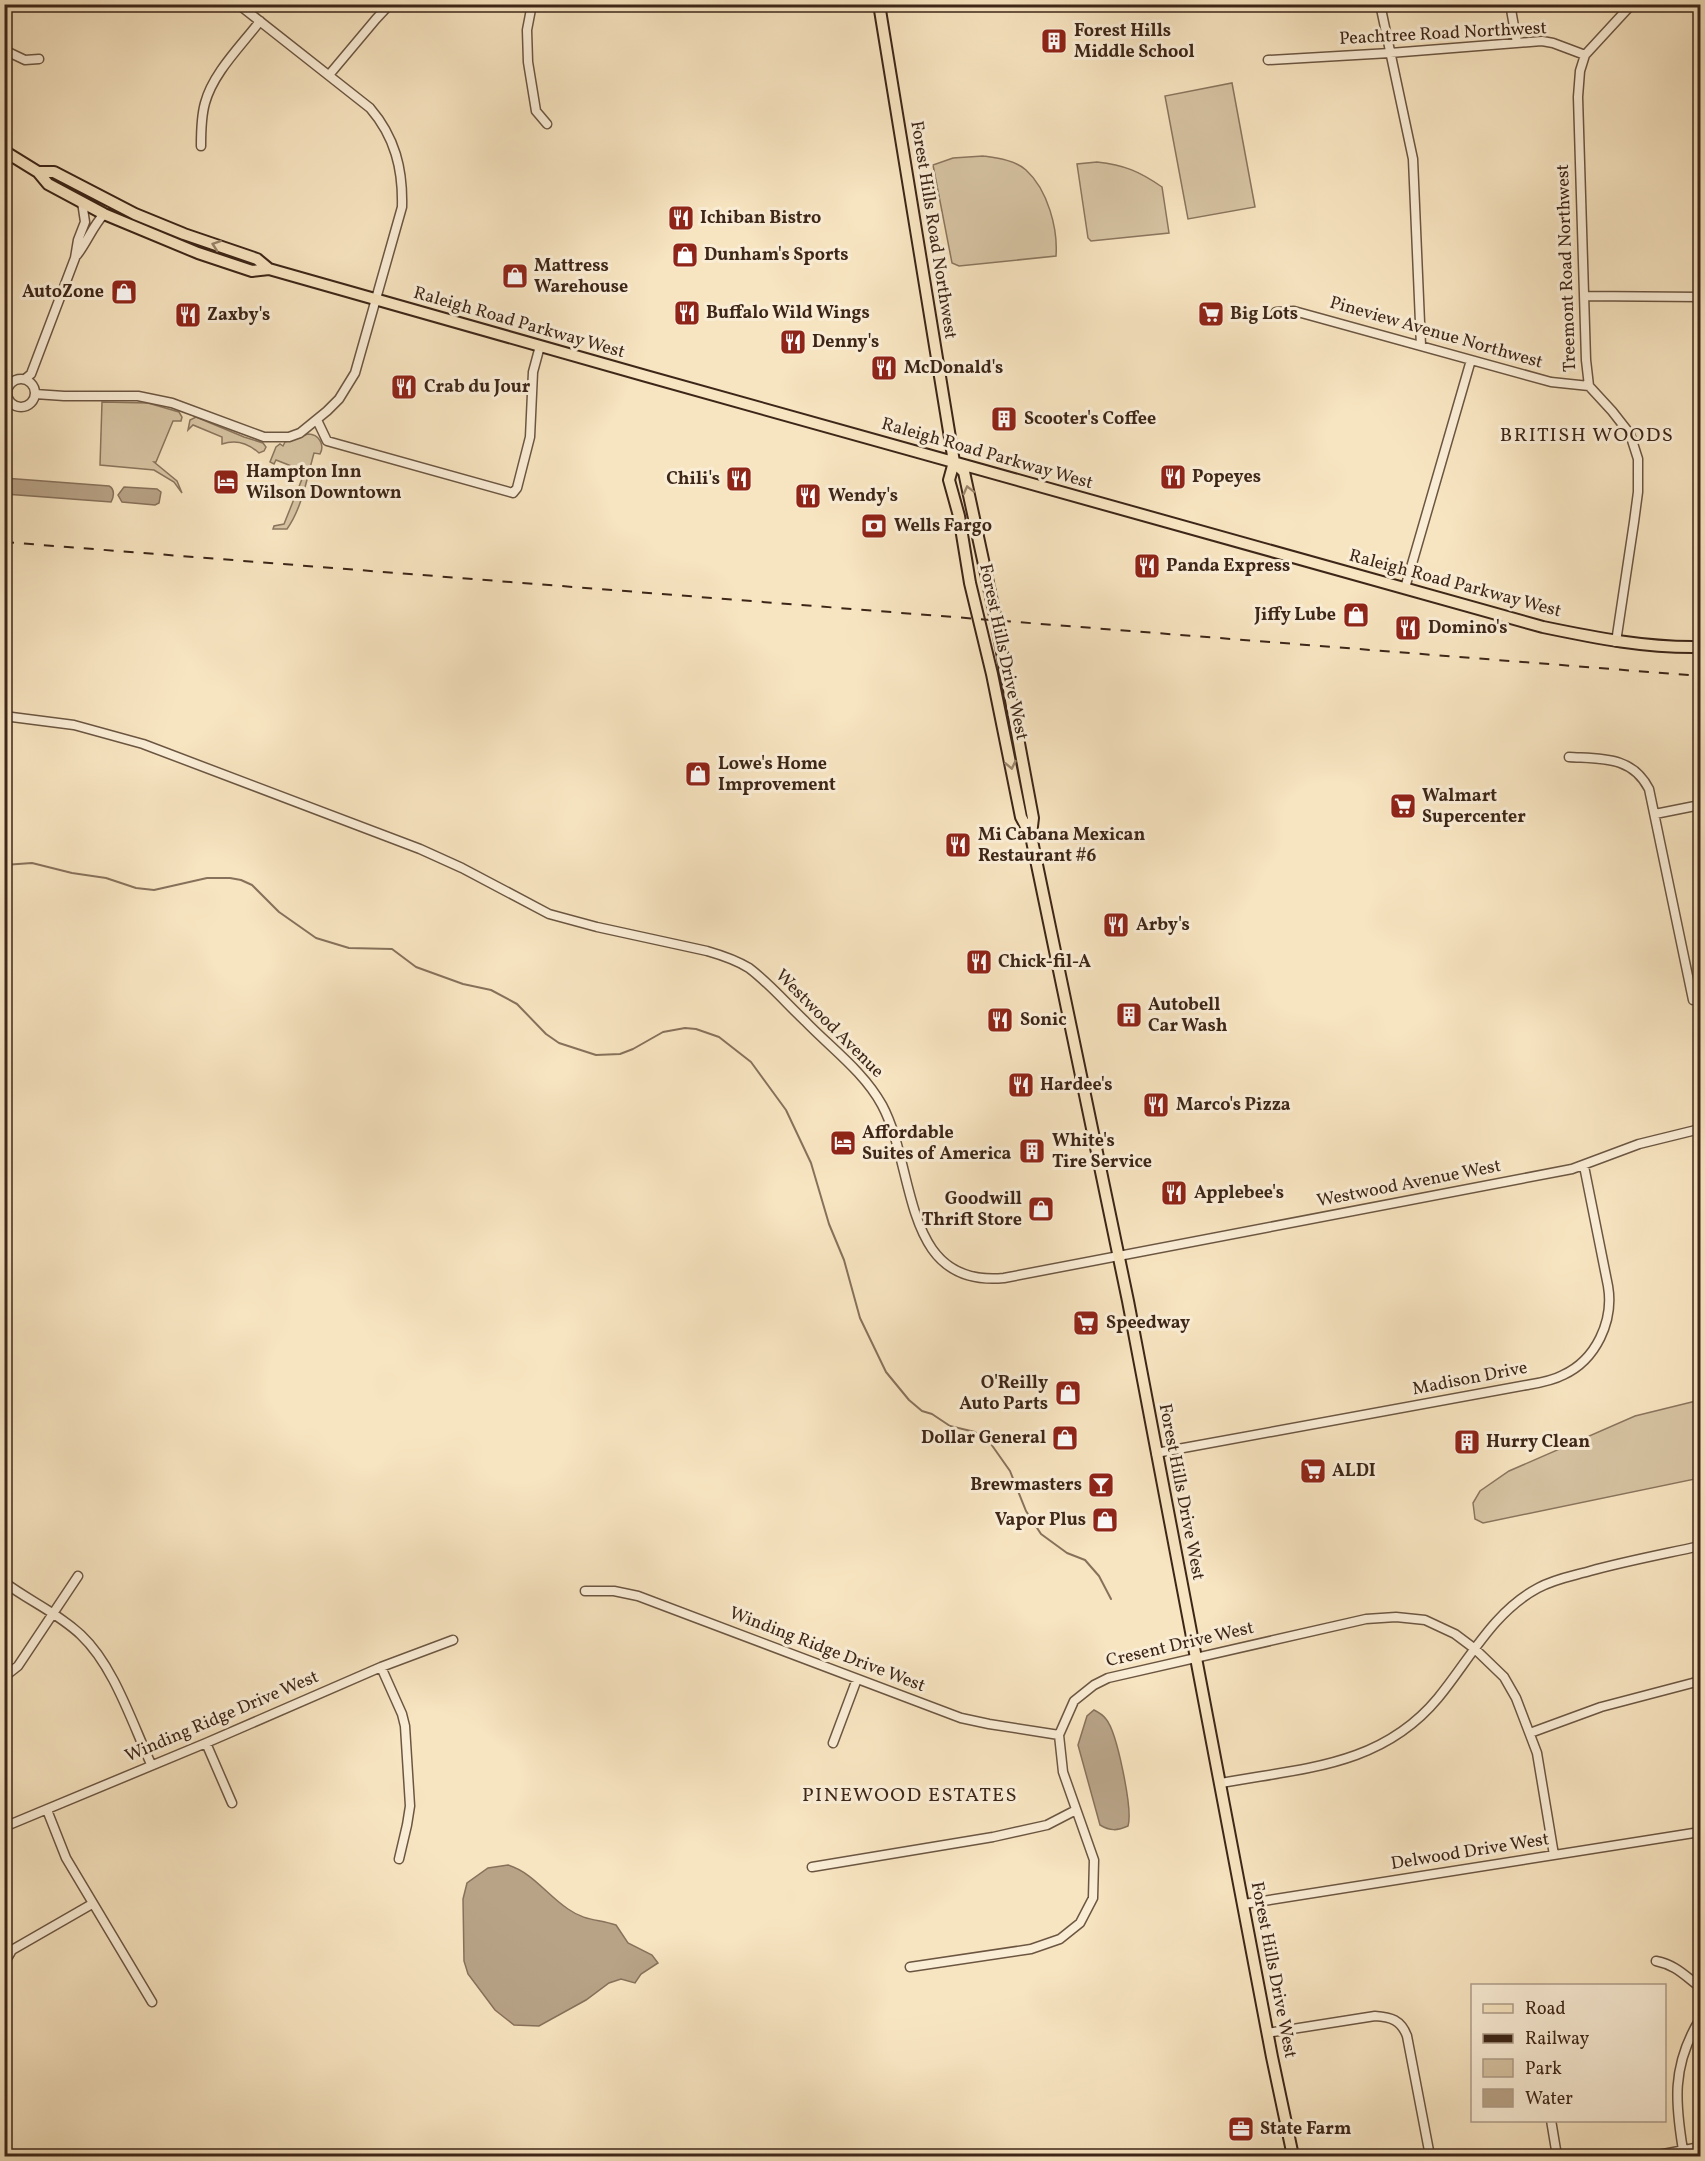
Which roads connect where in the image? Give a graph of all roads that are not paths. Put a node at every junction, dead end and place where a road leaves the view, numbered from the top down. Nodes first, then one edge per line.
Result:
1 (238, 4) edge
2 (390, 4) edge
3 (532, 4) edge
4 (879, 4) edge
5 (1380, 4) edge
6 (1510, 4) edge
7 (1632, 4) edge
8 (260, 21) junction
9 (1517, 43) junction
10 (4, 50) edge
11 (1390, 53) junction
12 (1585, 56) junction
13 (39, 59) dead end
14 (1269, 60) dead end
15 (329, 75) junction
16 (547, 124) dead end
17 (201, 146) dead end
18 (4, 151) edge
19 (38, 172) junction
20 (82, 202) junction
21 (104, 214) junction
22 (75, 258) junction
23 (269, 268) junction
24 (1584, 296) junction
25 (1701, 297) edge
26 (376, 299) junction
27 (1276, 312) dead end
28 (540, 346) junction
29 (1421, 346) junction
30 (1471, 360) junction
31 (25, 379) junction
32 (1589, 386) junction
33 (6, 393) edge
34 (35, 394) junction
35 (317, 420) junction
36 (954, 462) junction
37 (1405, 588) junction
38 (1616, 642) junction
39 (1701, 647) edge
40 (4, 716) edge
41 (1569, 757) dead end
42 (1701, 805) edge
43 (1655, 814) junction
44 (1031, 836) junction
45 (1693, 1000) dead end
46 (1701, 1129) edge
47 (1584, 1166) junction
48 (1119, 1256) junction
49 (1156, 1452) junction
50 (1701, 1546) edge
51 (78, 1576) dead end
52 (4, 1582) edge
53 (585, 1591) dead end
54 (54, 1613) junction
55 (453, 1640) dead end
56 (1475, 1649) junction
57 (1197, 1658) junction
58 (381, 1667) junction
59 (4, 1677) edge
60 (857, 1679) junction
61 (1701, 1681) edge
62 (1530, 1733) junction
63 (1059, 1735) junction
64 (206, 1743) junction
65 (833, 1743) dead end
66 (151, 1764) junction
67 (1221, 1784) junction
68 (232, 1803) dead end
69 (46, 1810) junction
70 (1076, 1810) junction
71 (4, 1827) edge
72 (1701, 1832) edge
73 (1554, 1855) junction
74 (399, 1859) dead end
75 (812, 1867) dead end
76 (1244, 1904) junction
77 (92, 1905) junction
78 (1656, 1961) dead end
79 (6, 1962) edge
80 (910, 1967) dead end
81 (1701, 1987) edge
82 (152, 2002) dead end
83 (1701, 2019) edge
84 (1268, 2033) junction
85 (1551, 2122) edge
86 (1701, 2147) edge
87 (1683, 2154) edge
88 (1293, 2157) edge
89 (1430, 2157) edge
90 (1557, 2157) edge
91 (1653, 2157) edge

1 - 8 street
2 - 15 street
3 - 16 street
4 - 36 main road, Forest Hills Road Northwest
5 - 11 street
6 - 9 street
7 - 12 street
8 - 15 street
8 - 17 street
9 - 11 street, Peachtree Road Northwest
9 - 12 street, Peachtree Road Northwest
10 - 13 street
11 - 14 street, Peachtree Road Northwest
11 - 29 street
12 - 24 street, Treemont Road Northwest
15 - 26 street
18 - 19 main road, Raleigh Road Parkway West
19 - 20 main road, Raleigh Road Parkway West
23 -> 19 main road, Raleigh Road Parkway West
20 - 21 main road, Raleigh Road Parkway West
20 - 22 street
21 - 22 street
21 - 23 main road, Raleigh Road Parkway West
22 - 31 street
23 - 26 main road, Raleigh Road Parkway West
24 - 25 street
24 - 32 street, Treemont Road Northwest
26 - 28 main road, Raleigh Road Parkway West
26 - 35 street
27 - 29 street, Pineview Avenue Northwest
28 - 35 street
28 - 36 main road, Raleigh Road Parkway West
29 - 30 street, Pineview Avenue Northwest
30 - 32 street, Pineview Avenue Northwest
30 - 37 street
31 - 33 street
31 - 34 street
32 - 38 street, Treemont Road Northwest
33 - 34 street
34 - 35 street
36 - 37 main road, Raleigh Road Parkway West
36 -> 44 main road, Forest Hills Drive West
44 -> 36 main road, Forest Hills Drive West
37 - 38 main road, Raleigh Road Parkway West
38 - 39 main road, Raleigh Road Parkway West
40 - 48 street, Westwood Avenue
41 - 43 street
42 - 43 street
43 - 45 street
44 - 48 main road, Forest Hills Drive West
46 - 47 street, Westwood Avenue West
47 - 48 street, Westwood Avenue West
47 - 49 street, Madison Drive
48 - 49 main road, Forest Hills Drive West
49 - 57 main road, Forest Hills Drive West
50 - 56 street
51 - 54 street
52 - 54 street
53 - 60 street, Winding Ridge Drive West
54 - 59 street
54 - 66 street
55 - 58 street, Winding Ridge Drive West
56 - 57 street, Cresent Drive West
56 - 62 street, Cresent Drive West
56 - 67 street
57 - 63 street, Cresent Drive West
57 - 67 main road, Forest Hills Drive West
58 - 64 street, Winding Ridge Drive West
58 - 74 street
60 - 63 street, Winding Ridge Drive West
60 - 65 street
61 - 62 street
62 - 73 street, Cresent Drive West
63 - 70 street, Cresent Drive West
64 - 66 street, Winding Ridge Drive West
64 - 68 street
66 - 69 street, Winding Ridge Drive West
67 - 76 main road, Forest Hills Drive West
69 - 71 street, Winding Ridge Drive West
69 - 77 street
70 - 75 street
70 - 80 street, Cresent Drive West
72 - 73 street, Delwood Drive West
73 - 76 street, Delwood Drive West
76 - 84 main road, Forest Hills Drive West
77 - 79 street
77 - 82 street
78 - 81 street
83 - 87 street
84 - 88 main road, Forest Hills Drive West
84 - 89 street
85 - 90 street
86 - 87 street
87 - 91 street

